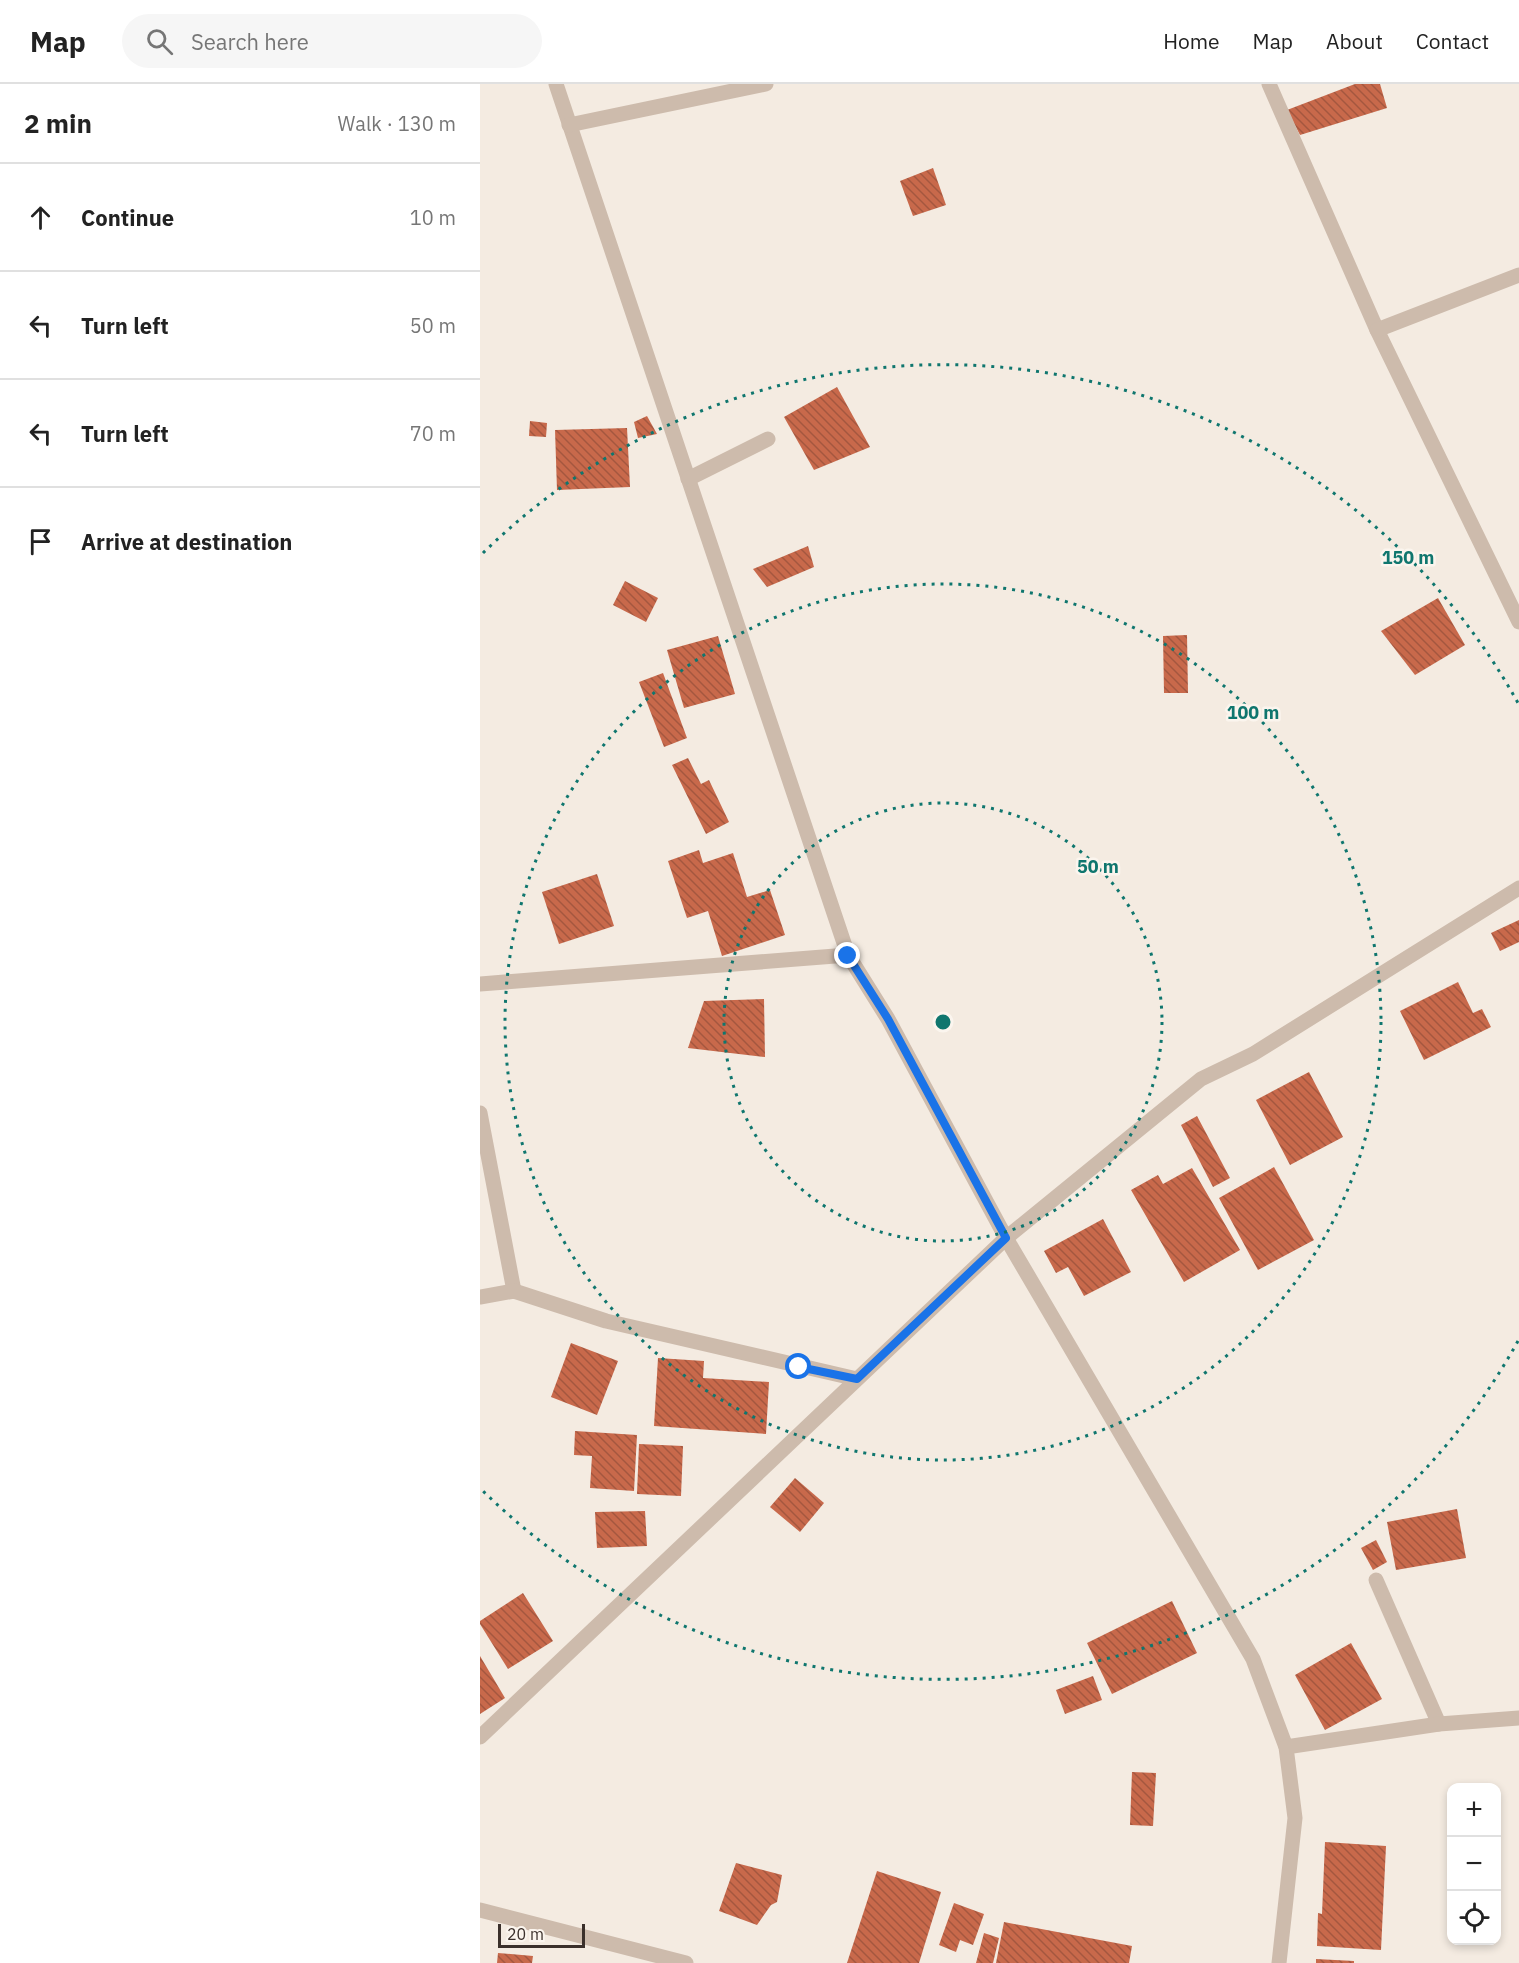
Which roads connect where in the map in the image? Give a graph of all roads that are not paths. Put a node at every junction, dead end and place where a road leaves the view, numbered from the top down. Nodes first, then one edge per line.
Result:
1 (556, 84) edge
2 (766, 84) edge
3 (1269, 84) edge
4 (569, 125) junction
5 (1519, 275) edge
6 (1377, 330) junction
7 (768, 439) dead end
8 (688, 479) junction
9 (1519, 622) edge
10 (1519, 888) edge
11 (848, 956) junction
12 (480, 984) edge
13 (480, 1113) edge
14 (1006, 1238) junction
15 (514, 1291) junction
16 (480, 1298) edge
17 (857, 1379) junction
18 (1376, 1580) dead end
19 (1519, 1718) edge
20 (1439, 1724) junction
21 (480, 1737) edge
22 (1286, 1747) junction
23 (480, 1910) edge
24 (686, 1963) edge
25 (1279, 1963) edge

1 - 4 street
2 - 4 street
3 - 6 street
4 - 8 street
5 - 6 street
6 - 9 street
7 - 8 street
8 - 11 street
10 - 14 street
11 - 12 street
11 - 14 street
13 - 15 street
14 - 17 street
14 - 22 street
15 - 16 street
15 - 17 street
17 - 21 street
18 - 20 street
19 - 20 street
20 - 22 street
22 - 25 street
23 - 24 street

